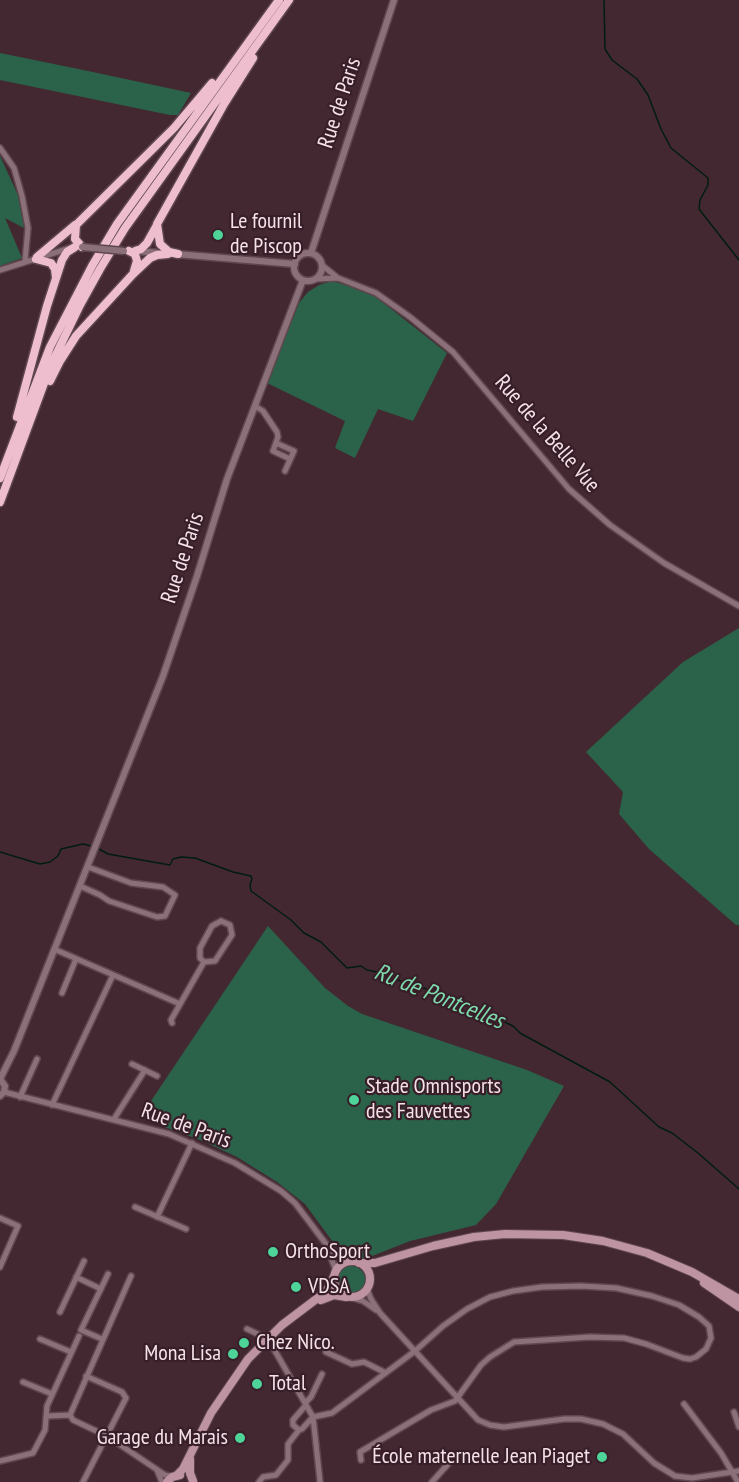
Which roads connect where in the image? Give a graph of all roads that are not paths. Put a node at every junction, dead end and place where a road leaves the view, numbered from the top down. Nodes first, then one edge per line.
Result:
1 (279, 0) edge
2 (290, 0) edge
3 (394, 0) edge
4 (259, 28) junction
5 (0, 148) edge
6 (80, 220) junction
7 (157, 225) junction
8 (78, 247) junction
9 (129, 251) junction
10 (311, 253) junction
11 (168, 254) junction
12 (178, 254) junction
13 (32, 259) junction
14 (294, 264) junction
15 (323, 266) junction
16 (0, 270) edge
17 (133, 274) junction
18 (338, 278) junction
19 (316, 279) junction
20 (303, 280) junction
21 (55, 283) junction
22 (255, 406) junction
23 (22, 439) junction
24 (276, 442) junction
25 (290, 459) junction
26 (285, 471) dead end
27 (0, 478) edge
28 (0, 502) edge
29 (739, 606) edge
30 (88, 867) junction
31 (80, 886) junction
32 (54, 949) junction
33 (76, 960) junction
34 (204, 962) junction
35 (113, 975) junction
36 (62, 993) dead end
37 (180, 1004) junction
38 (172, 1023) dead end
39 (37, 1059) dead end
40 (132, 1064) dead end
41 (145, 1070) junction
42 (157, 1076) dead end
43 (0, 1079) edge
44 (2, 1094) edge
45 (20, 1097) junction
46 (52, 1105) junction
47 (114, 1119) junction
48 (192, 1143) junction
49 (135, 1207) dead end
50 (157, 1216) junction
51 (0, 1218) edge
52 (186, 1229) dead end
53 (326, 1244) junction
54 (391, 1260) junction
55 (84, 1261) dead end
56 (667, 1261) junction
57 (356, 1262) junction
58 (0, 1266) edge
59 (108, 1274) dead end
60 (335, 1274) junction
61 (131, 1276) dead end
62 (76, 1277) junction
63 (370, 1279) junction
64 (101, 1289) junction
65 (367, 1289) junction
66 (350, 1297) junction
67 (739, 1299) edge
68 (739, 1307) edge
69 (60, 1312) dead end
70 (380, 1313) junction
71 (247, 1329) dead end
72 (78, 1336) dead end
73 (40, 1339) dead end
74 (102, 1339) junction
75 (268, 1340) junction
76 (416, 1351) junction
77 (71, 1352) junction
78 (326, 1352) dead end
79 (386, 1372) junction
80 (322, 1374) dead end
81 (86, 1376) junction
82 (23, 1382) dead end
83 (52, 1394) junction
84 (457, 1397) junction
85 (305, 1404) junction
86 (684, 1404) dead end
87 (734, 1413) dead end
88 (70, 1415) junction
89 (48, 1416) junction
90 (313, 1417) junction
91 (739, 1427) edge
92 (299, 1430) junction
93 (107, 1436) junction
94 (194, 1448) junction
95 (362, 1460) dead end
96 (0, 1461) edge
97 (449, 1463) dead end
98 (157, 1469) junction
99 (736, 1472) edge
100 (169, 1479) edge
101 (193, 1481) edge
102 (320, 1481) edge
103 (83, 1482) edge
104 (259, 1482) edge
105 (432, 1482) edge
106 (738, 1482) edge

1 - 4 highway
2 - 7 highway
2 - 23 highway
3 - 10 street, Rue de Paris
4 - 6 highway
4 - 27 highway
5 - 13 street
6 - 8 highway
6 - 13 highway
7 - 9 highway
7 - 12 highway
8 - 9 street, bridge
8 - 13 street
8 - 21 highway
9 - 11 street
9 - 17 highway
10 - 14 street
10 - 15 street
11 - 12 street
11 - 17 highway
12 - 14 street
13 - 16 street
13 - 21 highway
14 - 20 street
15 - 18 street, Rue de la Belle Vue
15 - 19 street
17 - 23 highway
18 - 19 street, Rue de la Belle Vue
18 - 29 street, Rue de la Belle Vue
19 - 20 street
20 - 22 street, Rue de Paris
21 - 27 highway
22 - 24 street
22 - 30 street, Rue de Paris
23 - 28 highway
24 - 25 street
24 - 25 street
25 - 26 street
30 - 31 street, Rue de Paris
30 - 31 street
31 - 32 street, Rue de Paris
32 - 33 street
32 - 43 street, Rue de Paris
33 - 35 street
33 - 36 street
34 - 34 street
34 - 37 street
35 - 37 street
35 - 46 street
37 - 38 street
39 - 45 street
40 - 41 street
41 - 42 street
41 - 47 street
43 - 44 street
44 - 45 street, Rue de Paris
45 - 46 street, Rue de Paris
46 - 47 street, Rue de Paris
47 - 48 street, Rue de Paris
48 - 50 street
48 - 53 street, Rue de Paris
49 - 50 street
50 - 52 street
51 - 58 street
53 - 57 street, Rue de Paris
53 - 60 street, Rue de Paris
54 - 56 main road
54 - 57 main road
54 - 63 main road
55 - 62 street
56 - 67 main road
56 - 68 main road
57 - 60 main road
57 - 63 main road
59 - 64 street
60 - 66 main road
60 - 75 main road
61 - 74 street
62 - 64 street
62 - 69 street
63 - 65 main road
64 - 74 street
65 - 66 main road
65 - 70 street
66 - 70 street
66 - 75 main road
70 - 76 street
71 - 75 street
72 - 77 street
73 - 77 street
74 - 81 street
75 - 85 street
75 - 94 main road
76 - 79 street
76 - 84 street
76 - 84 street
77 - 83 street
78 - 79 street
79 - 90 street
80 - 85 street
81 - 88 street
81 - 93 street
82 - 83 street
83 - 89 street
84 - 95 street
84 - 99 street
85 - 90 street
85 - 92 street
86 - 99 street
87 - 91 street
88 - 89 street
88 - 93 street
89 - 96 street
90 - 92 street
90 - 102 street
92 - 104 street
93 - 98 street
93 - 103 street
94 - 100 main road
94 - 101 main road
97 - 105 street
98 - 100 street
98 - 100 street
99 - 106 street
100 - 101 main road

